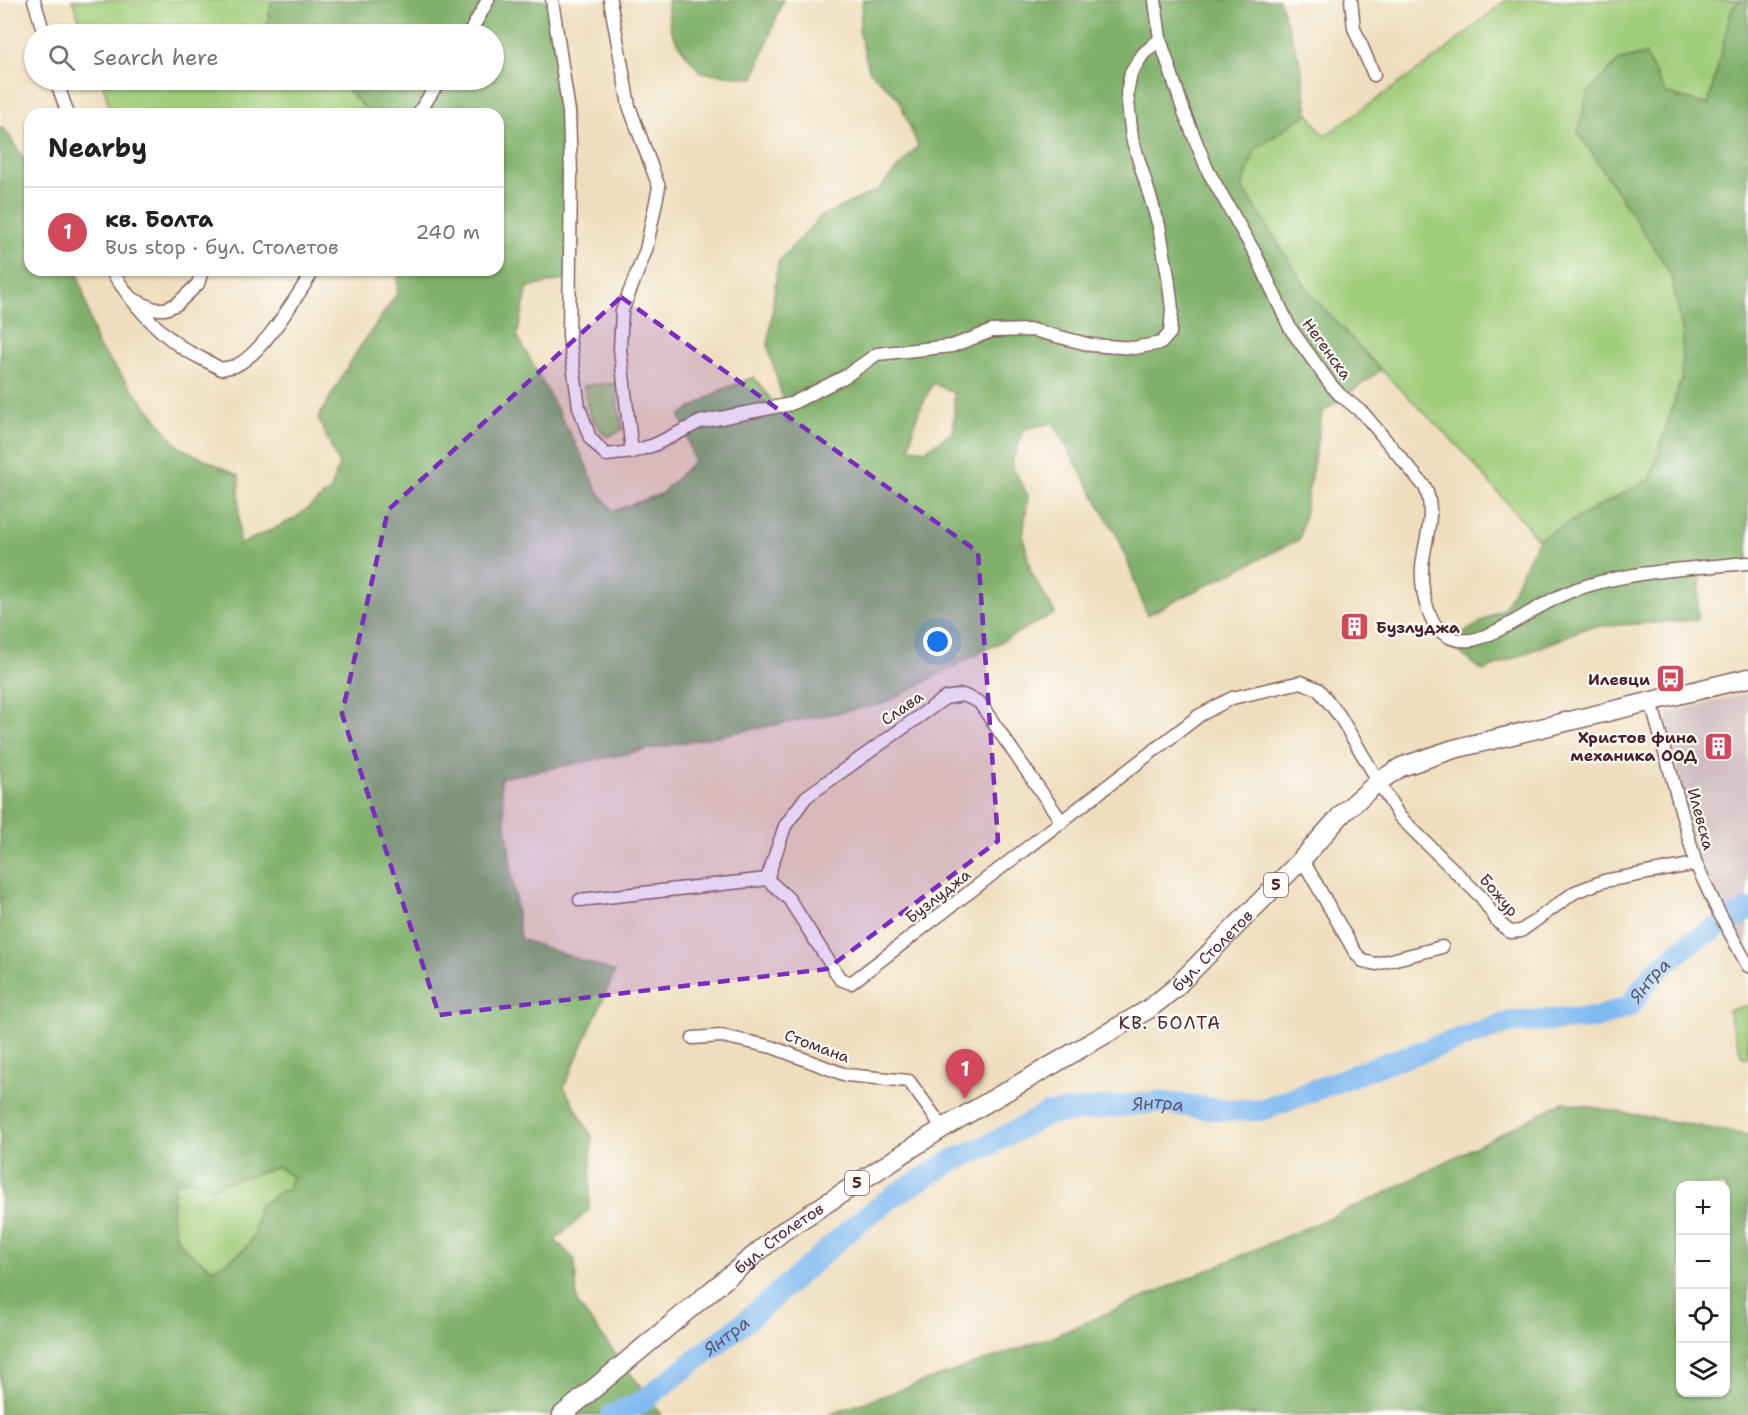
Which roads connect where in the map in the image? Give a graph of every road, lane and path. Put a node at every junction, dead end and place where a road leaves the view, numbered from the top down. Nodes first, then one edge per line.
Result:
1 (34, 0) edge
2 (488, 0) edge
3 (552, 0) edge
4 (610, 0) edge
5 (1155, 0) edge
6 (1351, 0) edge
7 (41, 24) edge
8 (475, 24) edge
9 (1160, 39) junction
10 (1374, 75) dead end
11 (60, 90) edge
12 (434, 90) edge
13 (66, 108) edge
14 (422, 108) edge
15 (115, 276) edge
16 (200, 276) edge
17 (310, 276) edge
18 (127, 295) junction
19 (632, 452) junction
20 (1748, 562) edge
21 (1748, 678) edge
22 (1652, 702) junction
23 (1378, 782) junction
24 (1062, 822) junction
25 (1302, 859) junction
26 (1696, 864) junction
27 (767, 879) junction
28 (580, 900) dead end
29 (1442, 947) dead end
30 (1748, 966) edge
31 (693, 1038) dead end
32 (943, 1128) junction
33 (562, 1415) edge

1 - 7 street
2 - 8 street
3 - 19 street
4 - 19 street
5 - 9 street, Негенска
6 - 10 street
9 - 19 street
9 - 20 street, Негенска
11 - 13 street
12 - 14 street
15 - 18 street
16 - 18 street
17 - 18 street
21 - 22 main road, бул. Столетов / 5
22 - 23 main road, бул. Столетов / 5
22 - 26 street, Илевска
23 - 24 street, Бузлуджа
23 - 25 main road, бул. Столетов / 5
23 - 26 street, Божур
24 - 27 street, Бузлуджа
24 - 27 street, Слава
25 - 29 street
25 - 32 main road, бул. Столетов / 5
26 - 30 street, Илевска
27 - 28 street
31 - 32 street, Стомана
32 - 33 main road, бул. Столетов / 5

